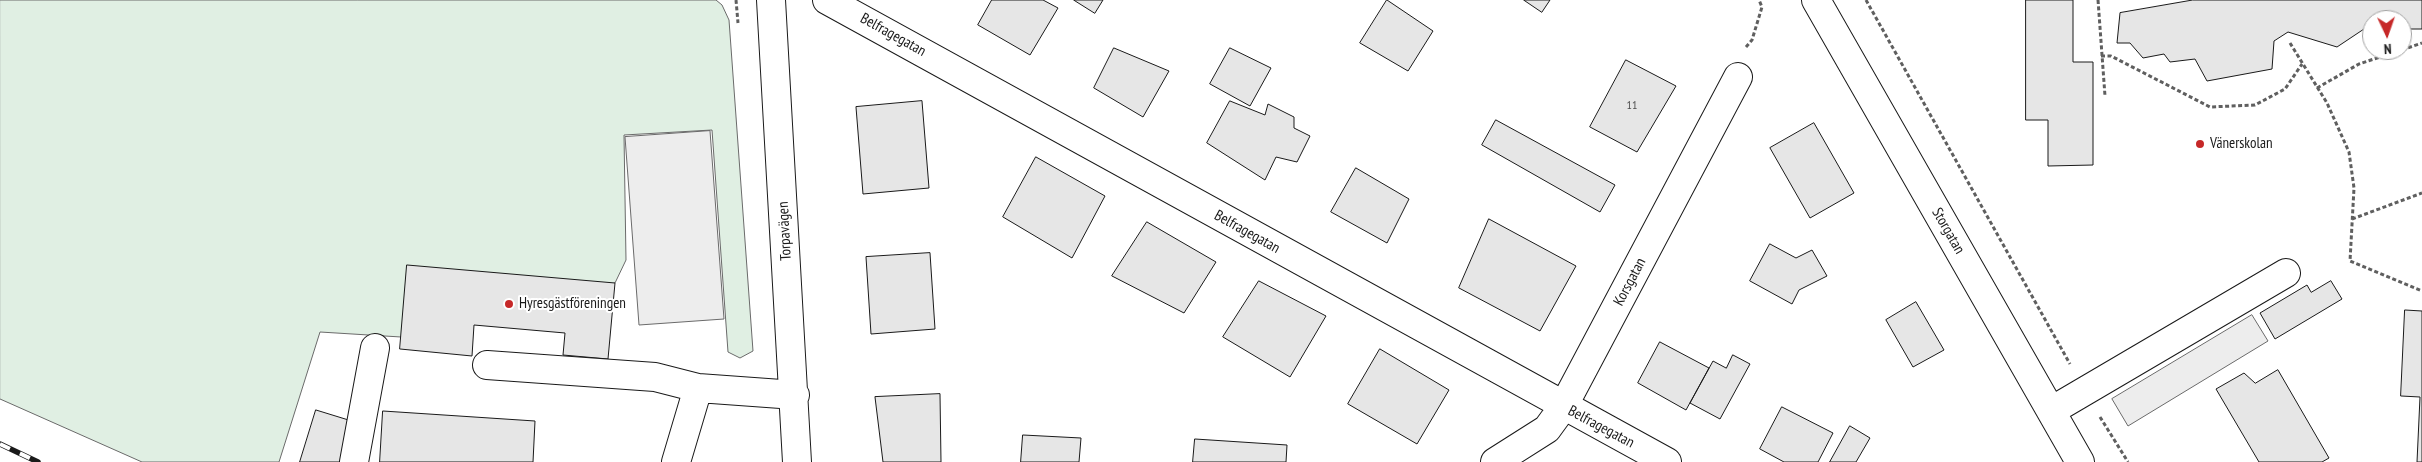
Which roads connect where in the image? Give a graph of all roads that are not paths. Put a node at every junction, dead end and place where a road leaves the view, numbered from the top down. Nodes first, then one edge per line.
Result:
1 (771, 0) edge
2 (827, 0) edge
3 (1816, 0) edge
4 (1738, 77) road end
5 (2286, 273) dead end
6 (374, 348) dead end
7 (487, 365) dead end
8 (698, 388) junction
9 (795, 395) junction
10 (1563, 406) junction
11 (2050, 410) junction
12 (354, 462) edge
13 (676, 462) edge
14 (797, 462) edge
15 (1495, 462) edge
16 (1667, 462) edge
17 (2080, 462) edge

1 - 9 street, Torpavägen
2 - 10 street, Belfragegatan
3 - 11 street, Storgatan
4 - 10 street, Korsgatan
5 - 11 street
6 - 12 street
7 - 8 street
8 - 9 street
8 - 13 street
9 - 14 street, Torpavägen
10 - 15 street, Korsgatan
10 - 16 street, Belfragegatan
11 - 17 street, Storgatan

